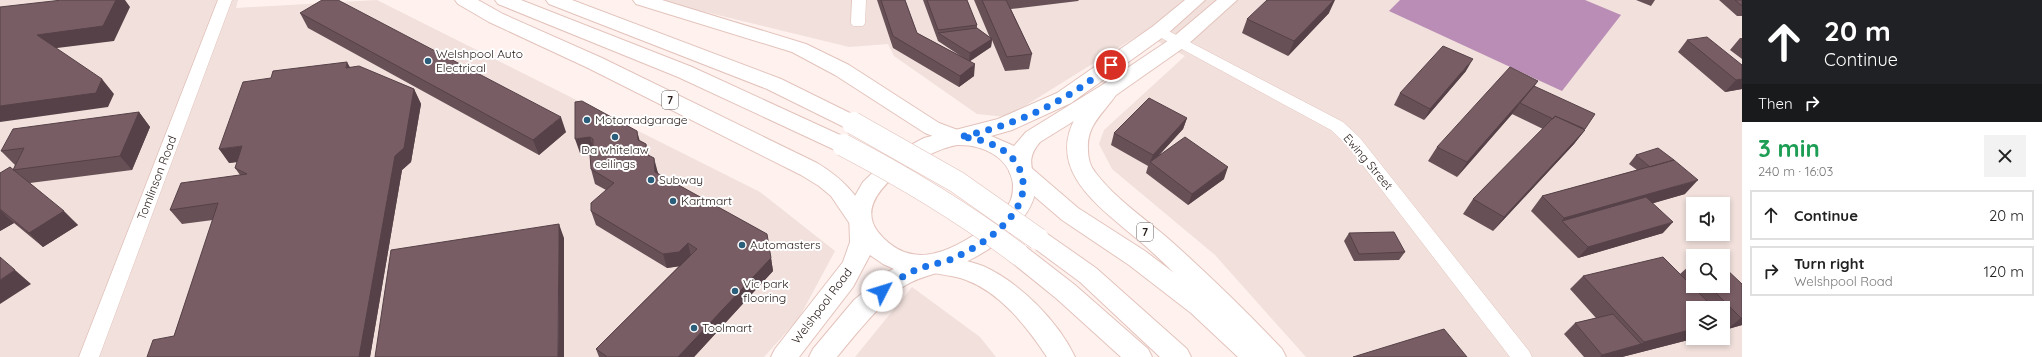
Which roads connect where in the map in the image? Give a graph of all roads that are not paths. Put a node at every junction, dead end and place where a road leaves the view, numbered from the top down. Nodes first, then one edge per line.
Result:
1 (225, 0) edge
2 (464, 0) edge
3 (504, 0) edge
4 (555, 0) edge
5 (642, 0) edge
6 (859, 0) edge
7 (1196, 0) edge
8 (1228, 0) edge
9 (858, 23) dead end
10 (1159, 31) junction
11 (1179, 42) junction
12 (1109, 90) junction
13 (958, 137) junction
14 (1020, 170) junction
15 (861, 226) junction
16 (931, 265) junction
17 (89, 357) edge
18 (784, 357) edge
19 (822, 357) edge
20 (1062, 357) edge
21 (1139, 357) edge
22 (1178, 357) edge
23 (1256, 357) edge
24 (1273, 357) edge
25 (1522, 357) edge

1 - 17 street, Tomlinson Road
2 - 15 main road, 7
3 - 21 main road, bridge
4 - 22 main road, bridge
5 - 13 main road
6 - 9 street
7 - 10 main road
8 - 11 main road
10 - 11 street, Ewing Street
10 - 13 main road
11 - 12 main road
11 - 25 street, Ewing Street
12 - 14 main road
12 - 24 main road, 7
13 - 14 main road
13 - 15 main road
14 - 16 main road
14 - 23 main road
15 - 16 main road
15 - 18 main road, Welshpool Road
16 - 19 main road
16 - 20 main road

